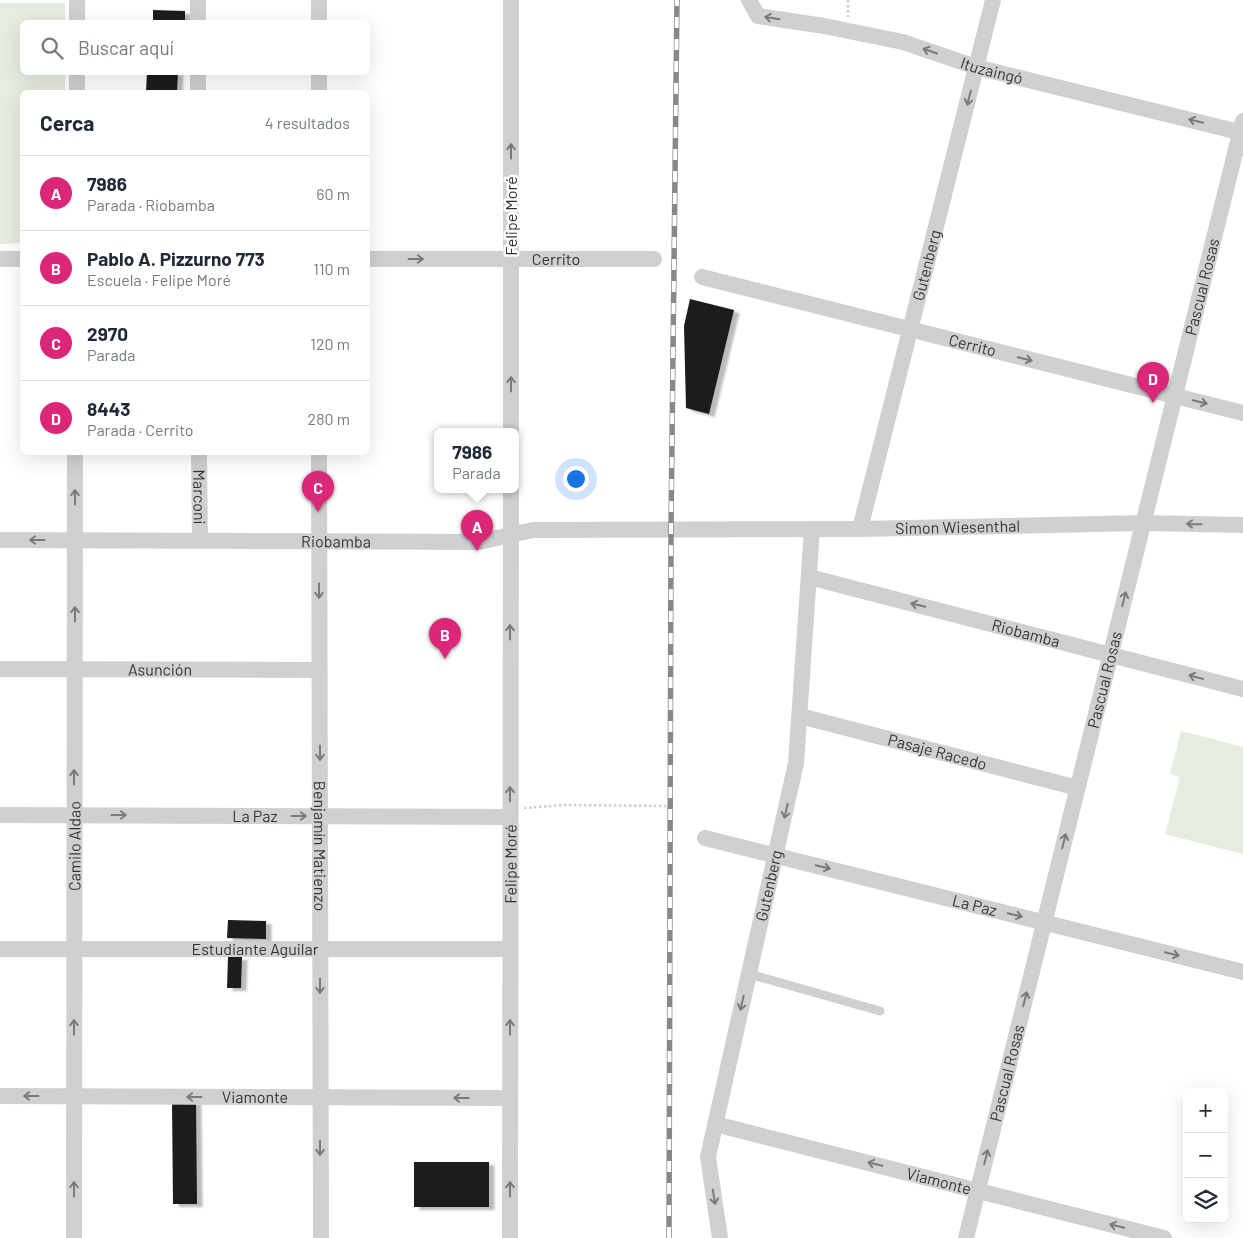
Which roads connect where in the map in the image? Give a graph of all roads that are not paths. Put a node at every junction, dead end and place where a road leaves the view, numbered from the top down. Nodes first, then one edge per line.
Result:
1 (77, 0) edge
2 (198, 0) edge
3 (319, 0) edge
4 (511, 0) edge
5 (749, 0) edge
6 (993, 0) edge
7 (77, 20) edge
8 (198, 20) edge
9 (319, 20) edge
10 (976, 67) junction
11 (77, 75) edge
12 (198, 75) edge
13 (319, 75) edge
14 (77, 90) edge
15 (198, 90) edge
16 (318, 90) edge
17 (1242, 129) edge
18 (0, 259) edge
19 (20, 259) edge
20 (370, 259) edge
21 (511, 259) junction
22 (654, 259) dead end
23 (702, 277) dead end
24 (910, 330) junction
25 (1175, 396) junction
26 (1243, 413) edge
27 (511, 428) edge
28 (75, 455) edge
29 (199, 455) edge
30 (319, 455) edge
31 (511, 493) edge
32 (1143, 523) junction
33 (1243, 525) edge
34 (812, 529) junction
35 (860, 529) junction
36 (671, 530) joint
37 (511, 534) junction
38 (0, 540) edge
39 (75, 541) junction
40 (200, 541) junction
41 (319, 542) junction
42 (809, 576) junction
43 (1110, 655) junction
44 (0, 669) edge
45 (75, 670) junction
46 (320, 670) junction
47 (1243, 690) edge
48 (800, 716) junction
49 (1078, 788) junction
50 (510, 813) junction
51 (0, 815) edge
52 (74, 815) junction
53 (320, 816) junction
54 (705, 838) dead end
55 (776, 856) junction
56 (1044, 922) junction
57 (0, 949) edge
58 (74, 949) junction
59 (320, 949) junction
60 (510, 949) junction
61 (1243, 972) edge
62 (749, 974) junction
63 (880, 1011) dead end
64 (0, 1096) edge
65 (74, 1096) junction
66 (320, 1097) junction
67 (510, 1098) junction
68 (715, 1124) junction
69 (978, 1190) junction
70 (74, 1238) edge
71 (321, 1238) edge
72 (510, 1238) edge
73 (720, 1238) edge
74 (966, 1238) edge
75 (1164, 1238) edge

1 - 7 street
2 - 8 street
3 - 9 street
21 -> 4 street, Felipe Moré
10 -> 5 street, Ituzaingó
6 - 10 street, Gutenberg
17 -> 10 street, Ituzaingó
10 -> 24 street, Gutenberg
11 - 14 street
12 - 15 street
13 - 16 street
17 - 25 street, Pascual Rosas
18 - 19 street
20 -> 21 street, Cerrito
21 - 22 street, Cerrito
27 -> 21 street, Felipe Moré
23 - 24 street, Cerrito
24 -> 25 street, Cerrito
24 - 35 street, Gutenberg
25 -> 26 street, Cerrito
25 - 32 street, Pascual Rosas
39 -> 28 street, Camilo Aldao
29 - 40 street, Marconi
30 - 41 street, Benjamín Matienzo
31 - 37 street, Felipe Moré
33 -> 32 street, Simon Wiesenthal
32 - 35 street, Simon Wiesenthal
43 -> 32 street, Pascual Rosas
34 - 35 street, Simon Wiesenthal
34 - 36 street, Simon Wiesenthal
34 - 42 street, Gutenberg
36 - 37 street, Riobamba
37 - 41 street, Riobamba
50 -> 37 street, Felipe Moré
39 -> 38 street, Riobamba
39 - 40 street, Riobamba
45 -> 39 street, Camilo Aldao
40 - 41 street, Riobamba
41 -> 46 street, Benjamín Matienzo
43 -> 42 street, Riobamba
42 - 48 street, Gutenberg
47 -> 43 street, Riobamba
43 - 49 street, Pascual Rosas
44 - 45 street, Asunción
45 - 46 street, Asunción
52 -> 45 street, Camilo Aldao
46 -> 53 street, Benjamín Matienzo
48 - 49 street, Pasaje Racedo
48 -> 55 street, Gutenberg
56 -> 49 street, Pascual Rosas
50 - 53 street, La Paz
50 - 60 street, Felipe Moré
51 - 52 street, La Paz
52 -> 53 street, La Paz
52 - 58 street, Camilo Aldao
53 - 59 street, Benjamín Matienzo
54 - 55 street, La Paz
55 -> 56 street, La Paz
55 - 62 street, Gutenberg
56 -> 61 street, La Paz
69 -> 56 street, Pascual Rosas
57 - 58 street, Estudiante Aguilar
58 - 59 street, Estudiante Aguilar
65 -> 58 street, Camilo Aldao
59 - 60 street, Estudiante Aguilar
59 -> 66 street, Benjamín Matienzo
67 -> 60 street, Felipe Moré
62 - 63 lane
62 -> 68 street, Gutenberg
65 -> 64 street, Viamonte
66 -> 65 street, Viamonte
70 -> 65 street, Camilo Aldao
67 -> 66 street, Viamonte
66 -> 71 street, Benjamín Matienzo
72 -> 67 street, Felipe Moré
69 -> 68 street, Viamonte
68 -> 73 street, Gutenberg
69 - 74 street, Pascual Rosas
75 -> 69 street, Viamonte

